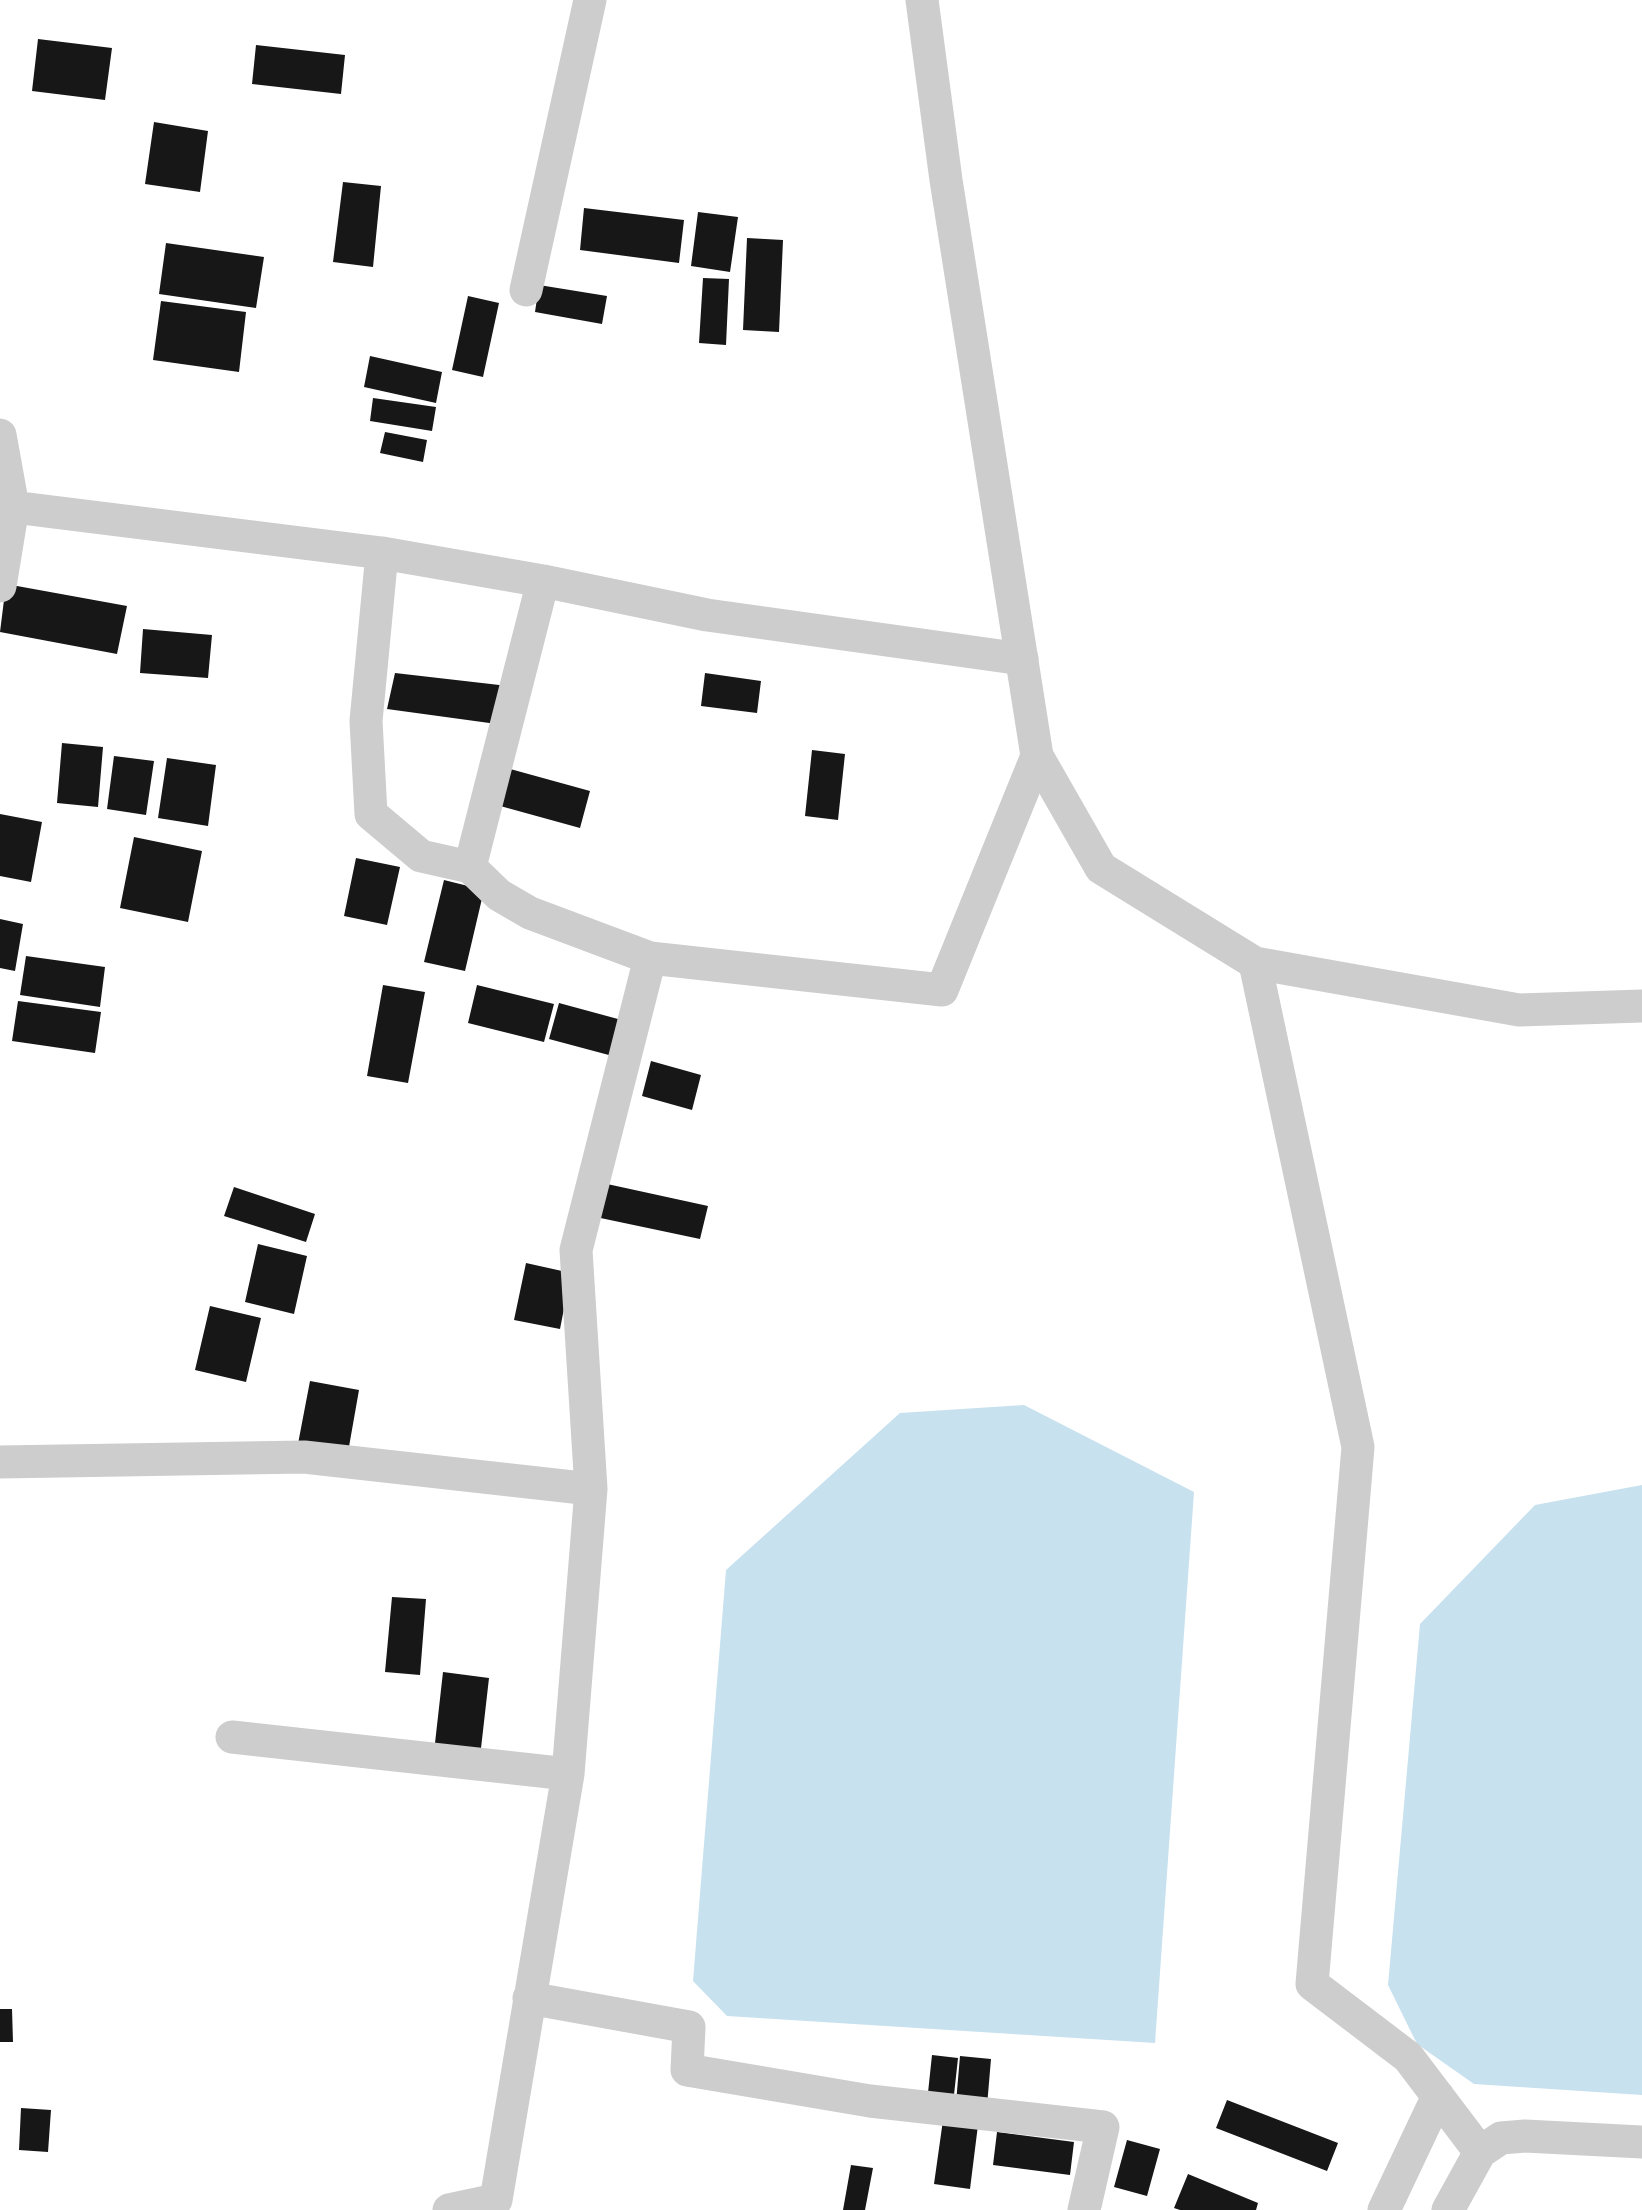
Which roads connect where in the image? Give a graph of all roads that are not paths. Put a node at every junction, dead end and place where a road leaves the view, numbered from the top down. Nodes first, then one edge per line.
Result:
1 (590, 0) edge
2 (922, 0) edge
3 (525, 290) dead end
4 (0, 435) edge
5 (13, 507) junction
6 (382, 553) junction
7 (543, 581) junction
8 (0, 586) edge
9 (1022, 660) junction
10 (1037, 756) junction
11 (470, 867) junction
12 (650, 958) junction
13 (1256, 963) junction
14 (1642, 1005) edge
15 (0, 1462) edge
16 (591, 1489) junction
17 (232, 1737) dead end
18 (568, 1774) junction
19 (529, 1998) junction
20 (1438, 2096) junction
21 (1642, 2142) edge
22 (1480, 2152) junction
23 (449, 2210) edge
24 (1084, 2210) edge
25 (1384, 2210) edge
26 (1448, 2210) edge

1 - 3 street
2 - 9 street
4 - 5 street
5 - 6 street
5 - 8 street
6 - 7 street
6 - 11 street
7 - 9 street
7 - 11 street
9 - 10 street
10 - 12 street
10 - 13 street
11 - 12 street
12 - 16 street
13 - 14 street
13 - 20 street
15 - 16 street
16 - 18 street
17 - 18 street
18 - 19 street
19 - 23 street
19 - 24 street
20 - 22 street
20 - 25 street
21 - 22 street
22 - 26 street

